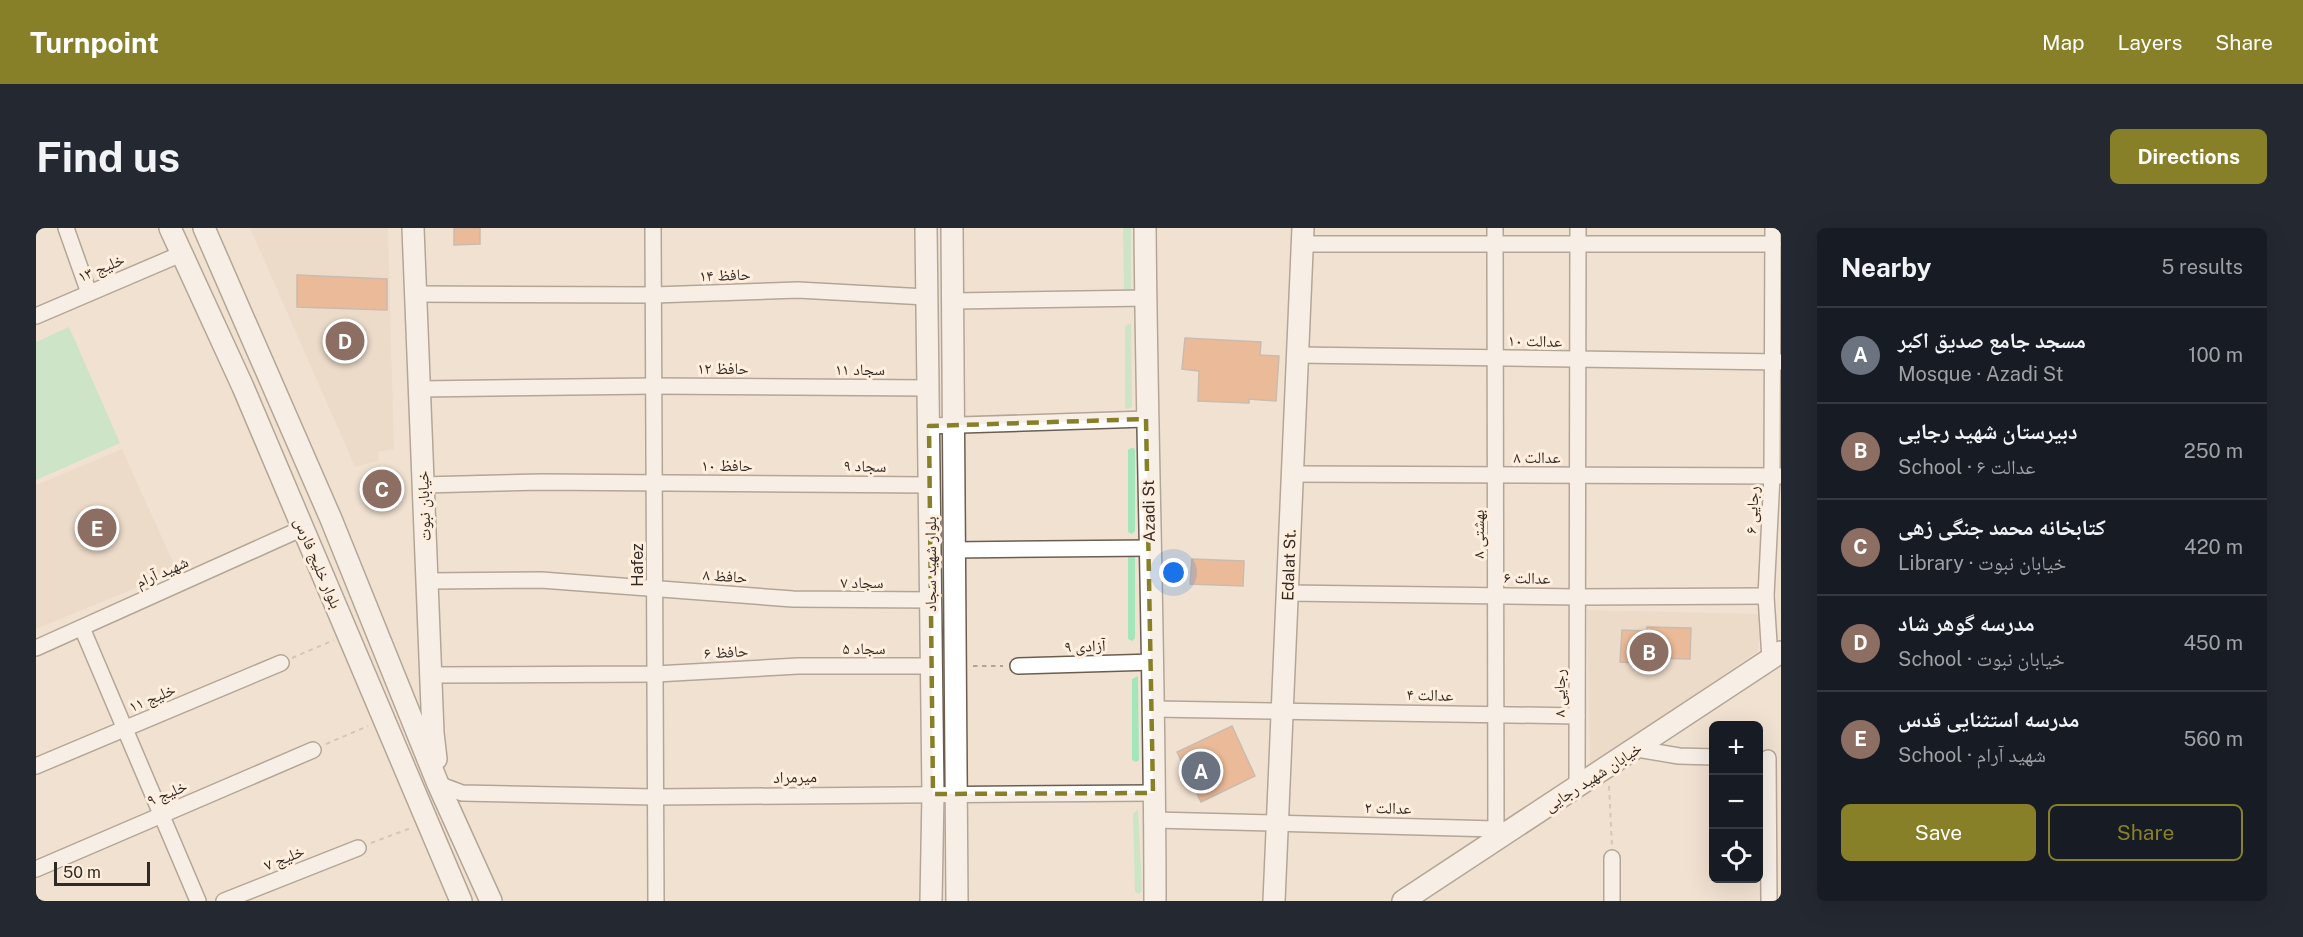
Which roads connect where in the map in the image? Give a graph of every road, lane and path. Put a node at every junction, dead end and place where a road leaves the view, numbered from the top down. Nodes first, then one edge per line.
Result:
1 (66, 228) edge
2 (170, 228) edge
3 (204, 228) edge
4 (413, 228) edge
5 (653, 228) edge
6 (926, 228) edge
7 (952, 228) edge
8 (1145, 228) edge
9 (1773, 228) edge
10 (1303, 236) edge
11 (1495, 236) edge
12 (1578, 236) edge
13 (1773, 244) junction
14 (181, 254) junction
15 (89, 293) junction
16 (416, 294) junction
17 (654, 295) junction
18 (926, 297) junction
19 (1146, 298) junction
20 (954, 301) junction
21 (36, 316) edge
22 (1298, 355) junction
23 (1495, 358) junction
24 (1578, 359) junction
25 (1777, 362) edge
26 (654, 386) junction
27 (792, 387) joint
28 (927, 388) junction
29 (419, 389) junction
30 (1146, 419) junction
31 (929, 426) junction
32 (953, 426) junction
33 (1293, 474) junction
34 (1496, 475) junction
35 (1577, 475) junction
36 (1776, 476) edge
37 (654, 483) junction
38 (800, 483) joint
39 (423, 485) junction
40 (930, 485) junction
41 (303, 528) junction
42 (1150, 548) junction
43 (953, 550) junction
44 (427, 581) junction
45 (655, 588) junction
46 (1288, 593) junction
47 (1496, 596) junction
48 (1766, 596) junction
49 (1577, 597) junction
50 (793, 599) joint
51 (931, 600) junction
52 (82, 628) junction
53 (348, 634) junction
54 (36, 648) edge
55 (1775, 655) edge
56 (1154, 662) junction
57 (281, 663) joint
58 (798, 666) joint
59 (930, 666) junction
60 (957, 666) junction
61 (1018, 666) joint
62 (656, 674) junction
63 (430, 675) junction
64 (1155, 709) junction
65 (1283, 710) junction
66 (1496, 714) junction
67 (1577, 716) junction
68 (385, 719) junction
69 (125, 729) junction
70 (1637, 748) junction
71 (313, 750) joint
72 (1709, 757) edge
73 (1769, 758) edge
74 (36, 766) edge
75 (1604, 770) junction
76 (438, 784) junction
77 (1577, 788) junction
78 (956, 793) junction
79 (1154, 793) junction
80 (416, 794) junction
81 (933, 794) junction
82 (654, 797) junction
83 (161, 815) junction
84 (1155, 820) junction
85 (428, 822) junction
86 (1278, 824) junction
87 (1496, 834) junction
88 (358, 848) joint
89 (1612, 858) joint
90 (36, 869) edge
91 (198, 901) edge
92 (224, 901) edge
93 (461, 901) edge
94 (491, 901) edge
95 (656, 901) edge
96 (931, 901) edge
97 (957, 901) edge
98 (1155, 901) edge
99 (1274, 901) edge
100 (1403, 901) edge
101 (1612, 901) edge
102 (1769, 901) edge

1 - 15 street
2 - 14 main road, بلوار خلیج فارس
3 - 76 main road
4 - 16 main road, خیابان نبوت
5 - 17 street, Hafez
6 - 18 main road, بلوار شهید سجاد
7 - 20 main road, بلوار شهید سجاد
8 - 19 main road, Azadi St
9 - 13 street, رجایی ۶
10 - 11 street
10 - 22 main road, Edalat St.
11 - 12 street
11 - 23 street, بهشتی ۸
12 - 13 street
12 - 24 street, رجایی ۸
13 - 25 street, رجایی ۶
14 - 15 street, خلیج ۱۳
14 - 41 main road, بلوار خلیج فارس
15 - 21 street, خلیج ۱۳
16 - 17 street, حافظ ۱۴
16 - 29 main road, خیابان نبوت
17 - 18 street, حافظ ۱۴
17 - 26 street, Hafez
18 - 28 main road, بلوار شهید سجاد
19 - 20 street
19 - 30 main road, Azadi St
20 - 32 main road, بلوار شهید سجاد
22 - 23 street, عدالت ۱۰
22 - 33 main road, Edalat St.
23 - 24 street, عدالت ۱۰
23 - 34 street, بهشتی ۸
24 - 25 street, عدالت ۱۰
24 - 35 street, رجایی ۸
25 - 36 street, رجایی ۶
26 - 27 street, حافظ ۱۲
26 - 29 street, حافظ ۱۲
26 - 37 street, Hafez
27 - 28 street, سجاد ۱۱
28 - 31 main road, بلوار شهید سجاد
29 - 39 main road, خیابان نبوت
30 - 32 street
30 - 42 main road, Azadi St
31 - 32 street
31 - 40 main road, بلوار شهید سجاد
32 - 43 main road, بلوار شهید سجاد
33 - 34 street, عدالت ۸
33 - 46 main road, Edalat St.
34 - 35 street, عدالت ۸
34 - 47 street, بهشتی ۸
35 - 36 street, عدالت ۸
35 - 49 street, رجایی ۸
36 - 48 street, رجایی ۶
37 - 38 street, حافظ ۱۰
37 - 39 street, حافظ ۱۰
37 - 45 street, Hafez
38 - 40 street, سجاد ۹
39 - 44 main road, خیابان نبوت
40 - 51 main road, بلوار شهید سجاد
41 - 52 street, شهید آرام
41 - 53 main road, بلوار خلیج فارس
42 - 43 street
42 - 56 main road, Azadi St
43 - 60 main road, بلوار شهید سجاد
44 - 45 street, حافظ ۸
44 - 63 main road, خیابان نبوت
45 - 50 street, حافظ ۸
45 - 62 street, Hafez
46 - 47 street, عدالت ۶
46 - 65 main road, Edalat St.
47 - 49 street, عدالت ۶
47 - 66 street, بهشتی ۸
48 - 49 street, عدالت ۶
48 - 55 street, رجایی ۶
49 - 67 street, رجایی ۸
50 - 51 street, سجاد ۷
51 - 59 main road, بلوار شهید سجاد
52 - 54 street, شهید آرام
52 - 69 street
53 - 57 path
53 - 68 main road, بلوار خلیج فارس
55 - 70 main road, خیابان شهید رجایی
56 - 61 street, آزادی ۹
56 - 64 main road, Azadi St
57 - 69 street, خلیج ۱۱
58 - 59 street, سجاد ۵
58 - 62 street, حافظ ۶
59 - 81 main road, بلوار شهید سجاد
60 - 61 path
60 - 78 main road, بلوار شهید سجاد
62 - 63 street, حافظ ۶
62 - 82 street, Hafez
63 - 76 main road, خیابان نبوت
64 - 65 street, عدالت ۴
64 - 79 main road, Azadi St
65 - 66 street, عدالت ۴
65 - 86 main road, Edalat St.
66 - 67 street, عدالت ۴
66 - 87 street, بهشتی ۸
67 - 77 street, رجایی ۸
68 - 71 path
68 - 80 main road, بلوار خلیج فارس
69 - 74 street, خلیج ۱۱
69 - 83 street
70 - 72 street
70 - 75 main road, خیابان شهید رجایی
71 - 83 street, خلیج ۹
73 - 102 street
75 - 77 main road, خیابان شهید رجایی
75 - 89 path
76 - 80 main road
76 - 82 street, میرمراد
76 - 94 main road
77 - 87 main road, خیابان شهید رجایی
78 - 79 street, میرمراد
78 - 81 street, میرمراد
78 - 97 main road, بلوار شهید سجاد
79 - 84 main road, Azadi St
80 - 85 main road, بلوار خلیج فارس
81 - 82 street, میرمراد
81 - 96 main road, بلوار شهید سجاد
82 - 95 street, Hafez
83 - 90 street, خلیج ۹
83 - 91 street
84 - 86 street, عدالت ۲
84 - 98 main road, Azadi St
85 - 88 path
85 - 93 main road, بلوار خلیج فارس
86 - 87 street, عدالت ۲
86 - 99 main road, Edalat St.
87 - 100 main road, خیابان شهید رجایی
88 - 92 street, خلیج ۷
89 - 101 street

